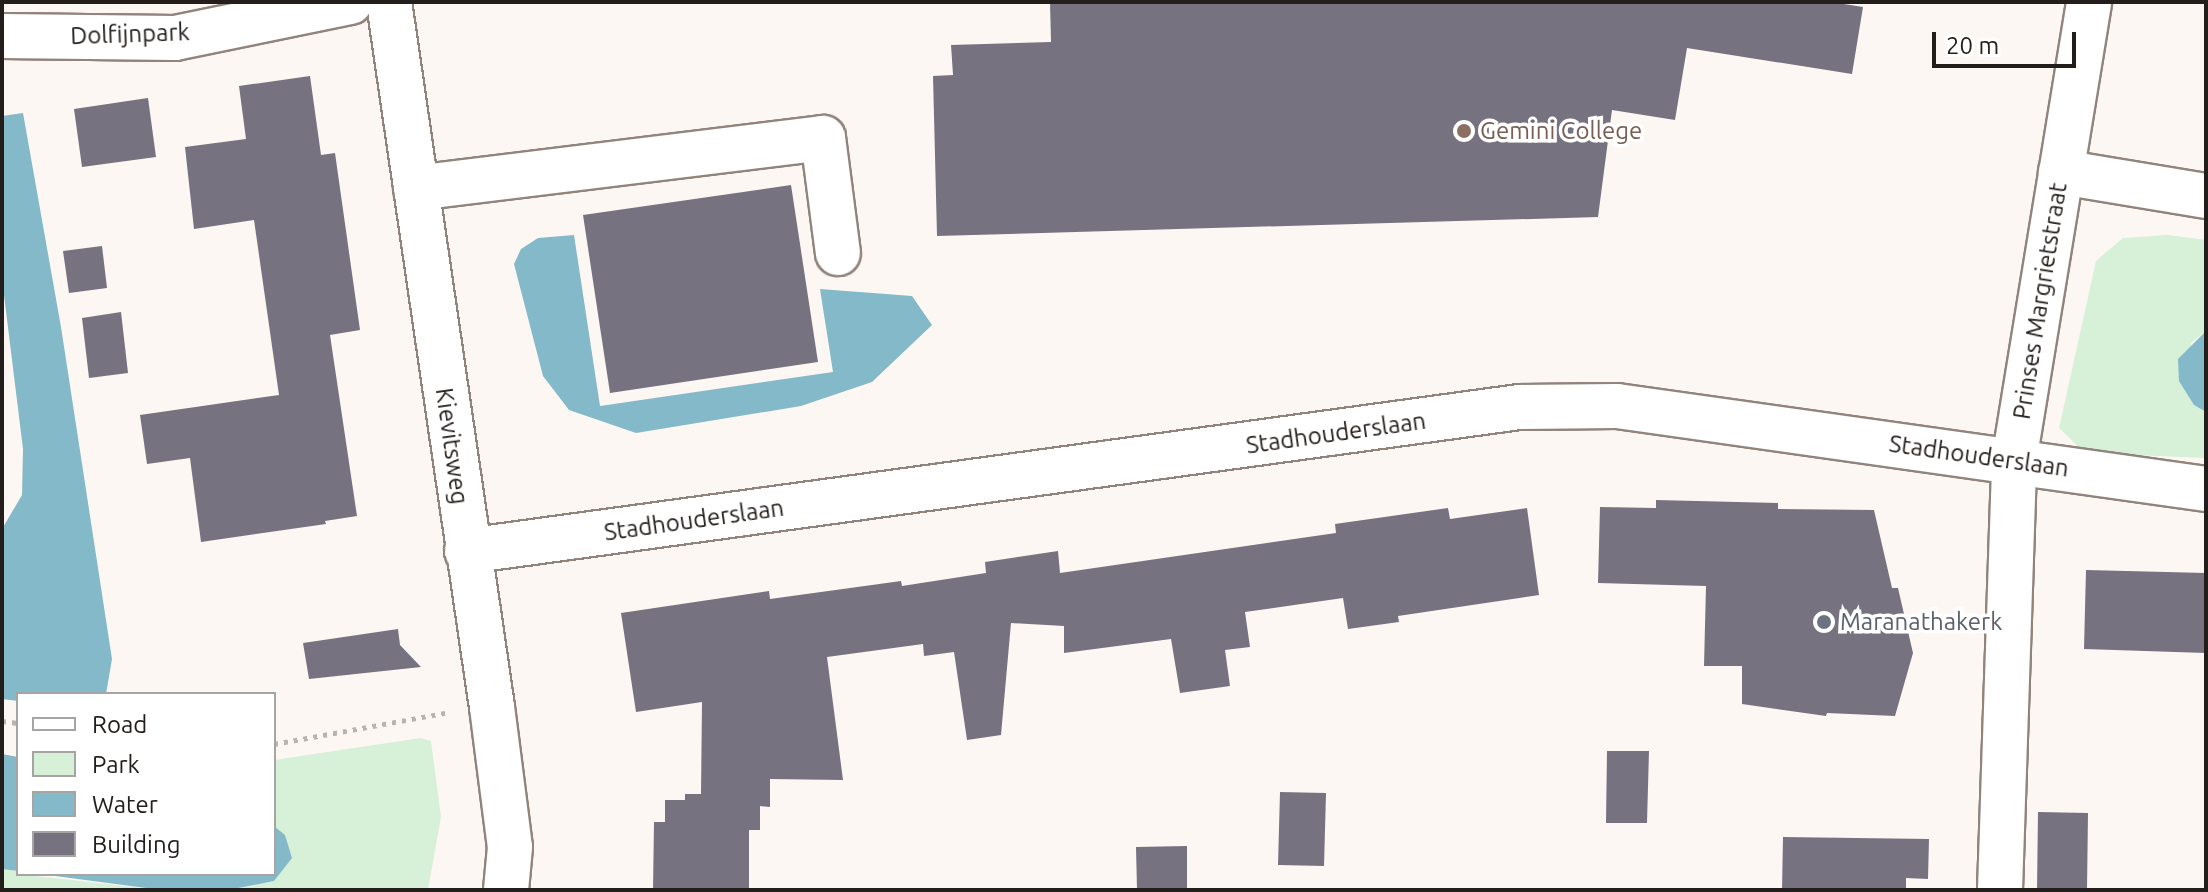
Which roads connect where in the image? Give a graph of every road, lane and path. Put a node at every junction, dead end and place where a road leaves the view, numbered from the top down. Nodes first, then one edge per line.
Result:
1 (350, 2) edge
2 (389, 2) edge
3 (2089, 2) edge
4 (2, 36) edge
5 (2061, 172) junction
6 (416, 188) junction
7 (2206, 196) edge
8 (838, 253) dead end
9 (2014, 461) junction
10 (2206, 489) edge
11 (467, 551) junction
12 (492, 707) junction
13 (276, 744) edge
14 (506, 890) edge
15 (2000, 890) edge

1 - 4 street, Dolfijnpark
2 - 6 street, Kievitsweg
3 - 5 street, Prinses Margrietstraat
5 - 7 street
5 - 9 street, Prinses Margrietstraat
6 - 8 street
6 - 11 street, Kievitsweg
9 - 10 street, Stadhouderslaan
9 - 11 street, Stadhouderslaan
9 - 15 street, Prinses Margrietstraat
11 - 12 street, Kievitsweg
12 - 13 path
12 - 14 street, Kievitsweg

